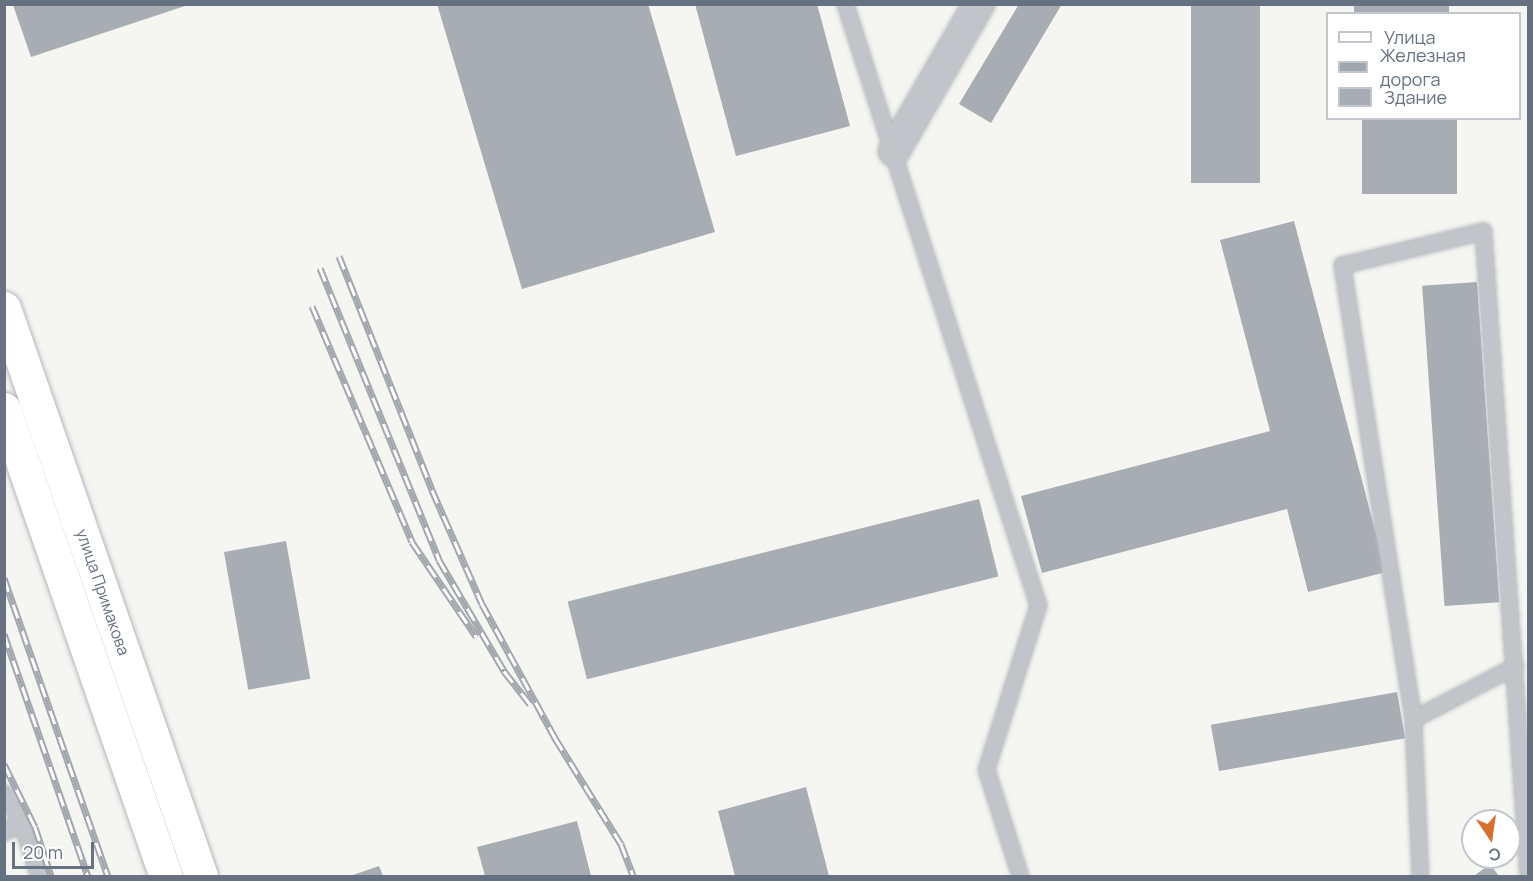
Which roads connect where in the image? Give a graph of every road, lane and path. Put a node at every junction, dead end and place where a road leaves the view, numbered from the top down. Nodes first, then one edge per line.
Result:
1 (845, 4) edge
2 (979, 4) edge
3 (894, 151) junction
4 (4, 308) edge
5 (4, 410) edge
6 (1515, 666) junction
7 (1413, 719) junction
8 (4, 793) edge
9 (21, 822) junction
10 (4, 832) edge
11 (39, 876) edge
12 (166, 876) edge
13 (201, 876) edge
14 (1020, 876) edge
15 (1420, 876) edge
16 (1528, 876) edge

1 - 3 lane
2 - 3 street
3 - 14 lane
4 - 13 main road, улица Примакова
5 - 12 main road, улица Примакова
6 - 7 lane
6 - 7 lane
6 - 16 lane
7 - 15 lane
8 - 9 lane
9 - 10 lane
9 - 11 lane

